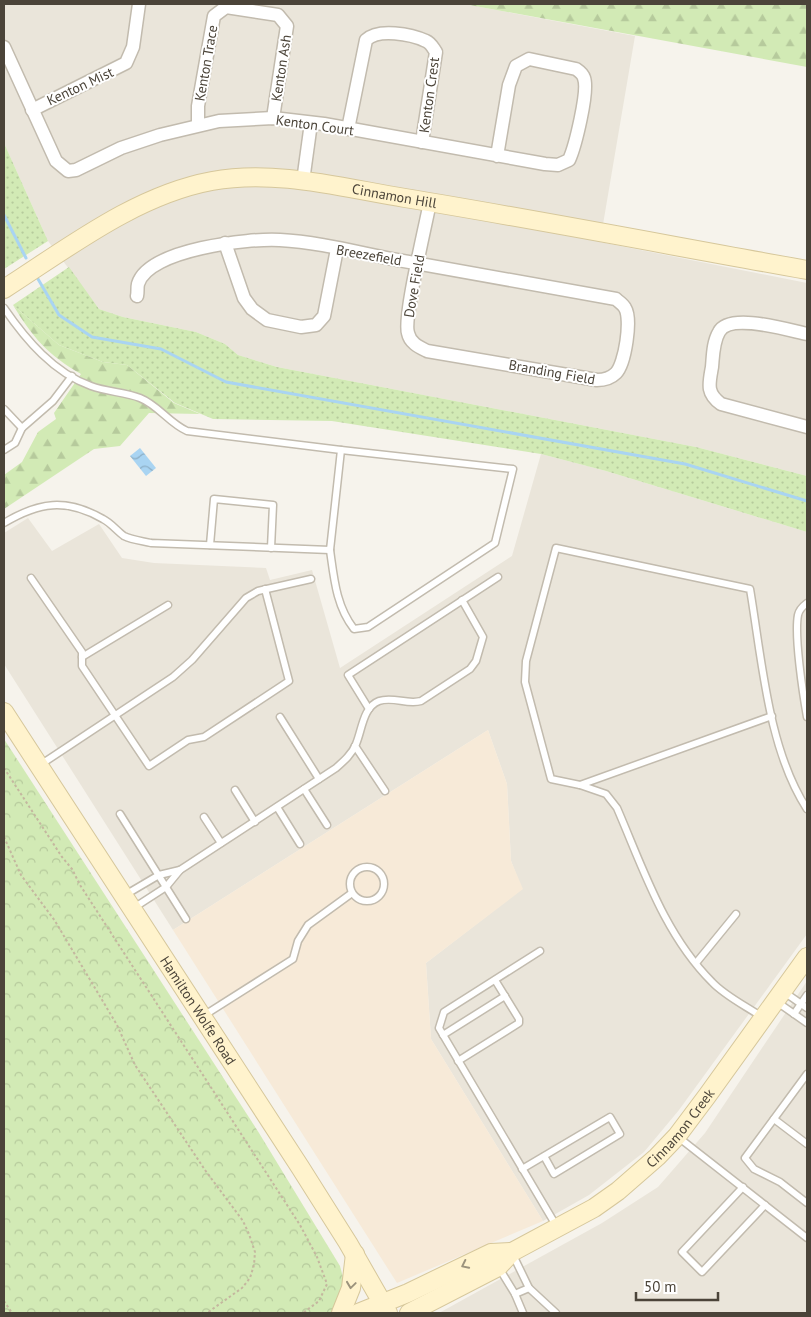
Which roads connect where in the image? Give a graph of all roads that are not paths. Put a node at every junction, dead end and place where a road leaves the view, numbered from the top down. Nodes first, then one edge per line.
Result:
1 (139, 4) edge
2 (255, 10) joint
3 (4, 47) edge
4 (32, 110) junction
5 (273, 118) junction
6 (311, 123) junction
7 (198, 125) junction
8 (348, 129) junction
9 (422, 142) junction
10 (497, 156) junction
11 (303, 181) junction
12 (430, 202) junction
13 (225, 243) junction
14 (337, 249) junction
15 (418, 263) junction
16 (807, 270) edge
17 (4, 289) edge
18 (138, 296) dead end
19 (621, 303) joint
20 (4, 308) edge
21 (807, 334) edge
22 (414, 343) joint
23 (72, 376) junction
24 (4, 409) edge
25 (807, 427) edge
26 (22, 428) junction
27 (4, 450) edge
28 (342, 450) junction
29 (4, 523) edge
30 (210, 545) junction
31 (271, 548) junction
32 (330, 550) junction
33 (498, 577) dead end
34 (31, 578) dead end
35 (312, 579) dead end
36 (265, 589) junction
37 (462, 600) junction
38 (807, 603) edge
39 (168, 605) dead end
40 (82, 657) junction
41 (369, 709) junction
42 (4, 712) edge
43 (115, 715) junction
44 (772, 716) junction
45 (807, 717) edge
46 (280, 718) dead end
47 (355, 746) junction
48 (39, 766) junction
49 (319, 779) junction
50 (580, 785) junction
51 (304, 789) junction
52 (235, 790) dead end
53 (385, 791) dead end
54 (276, 807) junction
55 (807, 809) edge
56 (120, 814) dead end
57 (204, 817) dead end
58 (255, 822) junction
59 (327, 825) dead end
60 (221, 844) junction
61 (300, 844) dead end
62 (180, 870) junction
63 (159, 875) junction
64 (166, 887) junction
65 (352, 893) junction
66 (127, 903) junction
67 (736, 914) dead end
68 (186, 919) dead end
69 (540, 951) dead end
70 (807, 957) edge
71 (696, 963) junction
72 (495, 980) junction
73 (807, 995) edge
74 (505, 996) junction
75 (779, 997) junction
76 (804, 1006) edge
77 (794, 1014) junction
78 (202, 1017) junction
79 (764, 1018) junction
80 (807, 1023) edge
81 (443, 1035) junction
82 (458, 1061) junction
83 (806, 1077) edge
84 (774, 1119) junction
85 (677, 1136) junction
86 (807, 1144) edge
87 (544, 1156) junction
88 (522, 1169) junction
89 (743, 1188) junction
90 (807, 1203) edge
91 (765, 1205) junction
92 (557, 1228) junction
93 (807, 1238) edge
94 (512, 1252) junction
95 (355, 1254) junction
96 (498, 1267) junction
97 (529, 1288) junction
98 (515, 1294) junction
99 (386, 1308) edge
100 (342, 1313) edge
101 (358, 1313) edge
102 (409, 1313) edge
103 (523, 1313) edge
104 (556, 1313) edge

1 - 4 street, Kenton Mist
2 - 5 street, Kenton Ash
2 - 7 street, Kenton Trace
3 - 4 street
4 - 7 street, Kenton Court
5 - 6 street, Kenton Court
5 - 7 street, Kenton Court
6 - 8 street, Kenton Court
6 - 11 street
8 - 9 street, Kenton Court
8 - 9 street, Kenton Crest
9 - 10 street, Kenton Court
10 - 10 street, Kenton Court
11 - 12 street, Cinnamon Hill
11 - 17 street, Cinnamon Hill
12 - 15 street, Dove Field
12 - 16 street, Cinnamon Hill
13 - 14 street, Breezefield
13 - 14 street
13 - 18 street, Breezefield
14 - 15 street, Breezefield
15 - 19 street, Breezefield
15 - 22 street, Dove Field
19 - 22 street, Branding Field
20 - 23 lane
21 - 25 street
23 - 26 lane
23 - 28 lane
24 - 26 lane
26 - 27 lane
28 - 32 lane
28 - 32 lane
29 - 30 lane
30 - 31 lane
30 - 31 lane
31 - 32 lane
33 - 37 lane
34 - 40 lane
35 - 36 lane
36 - 43 lane
36 - 43 lane
37 - 41 lane
37 - 41 lane
38 - 45 lane
39 - 40 lane
40 - 43 lane
41 - 47 lane
42 - 48 street, Hamilton Wolfe Road
43 - 48 lane
44 - 50 lane
44 - 50 lane
44 - 55 lane
46 - 49 lane
47 - 49 lane
47 - 53 lane
48 - 66 street, Hamilton Wolfe Road
49 - 51 lane
50 - 71 lane
51 - 54 lane
51 - 59 lane
52 - 58 lane
54 - 58 lane
54 - 61 lane
56 - 63 lane
57 - 60 lane
58 - 60 lane
60 - 62 lane
62 - 63 lane
62 - 64 lane
63 - 64 lane
63 - 66 lane
64 - 66 lane
64 - 68 lane
65 - 65 lane
65 - 78 lane
66 - 78 street, Hamilton Wolfe Road
67 - 71 lane
69 - 72 lane
70 - 75 street, Cinnamon Creek
71 - 79 lane
72 - 74 lane
72 - 81 lane
73 - 76 lane
74 - 81 lane
74 - 82 lane
75 - 76 lane
75 - 77 lane
75 - 79 street, Cinnamon Creek
76 - 77 lane
77 - 80 lane
78 - 95 street, Hamilton Wolfe Road
79 - 85 street, Cinnamon Creek
81 - 82 lane
82 - 88 lane
83 - 84 lane
84 - 86 lane
84 - 90 lane
85 - 89 lane
85 - 92 street, Cinnamon Creek
87 - 87 lane
87 - 88 lane
88 - 92 lane
89 - 91 lane
89 - 91 lane
91 - 93 lane
92 - 94 street, Cinnamon Creek
94 - 96 street, Cinnamon Creek
94 - 97 lane
94 -> 99 street, Cinnamon Creek
95 - 99 street, Hamilton Wolfe Road
95 -> 100 street
96 - 98 lane
96 - 102 street, Cinnamon Creek
97 - 98 lane
97 - 104 lane
98 - 103 lane
99 - 101 street, Cinnamon Creek

